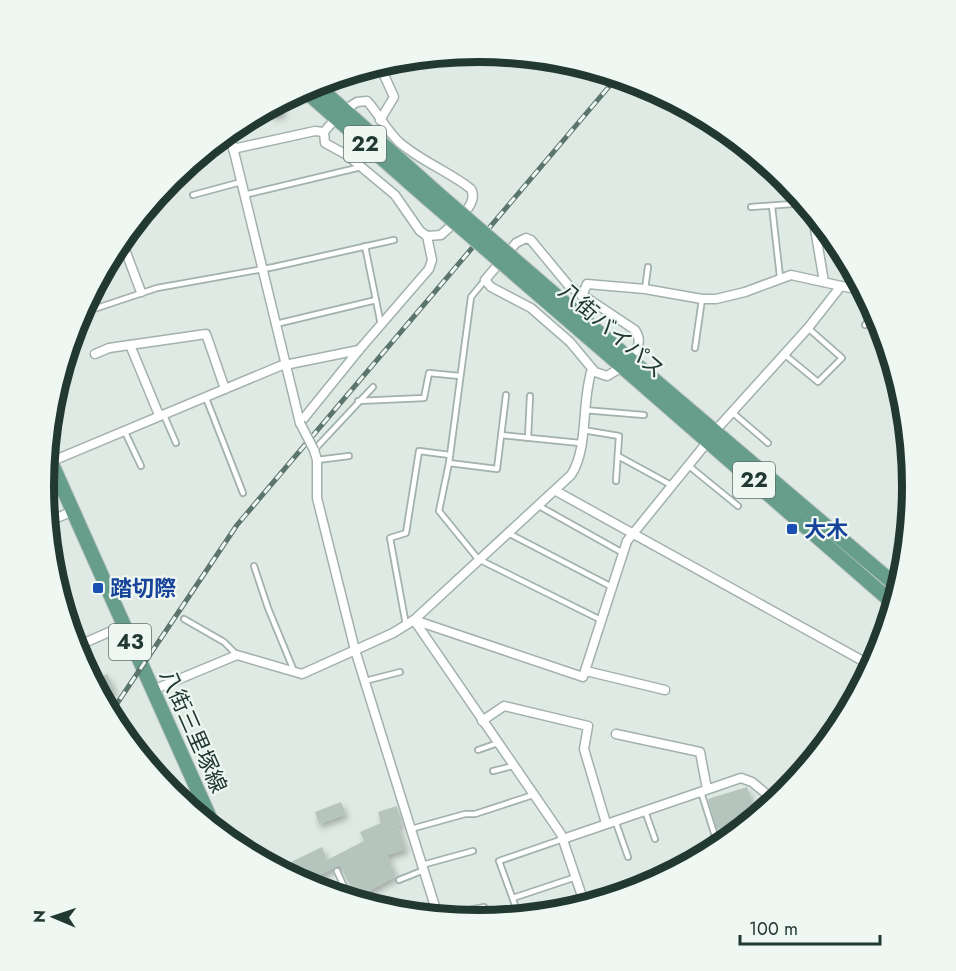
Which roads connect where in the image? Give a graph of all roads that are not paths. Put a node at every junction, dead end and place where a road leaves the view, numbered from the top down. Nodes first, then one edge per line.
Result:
1 (383, 73) edge
2 (321, 92) edge
3 (313, 95) edge
4 (339, 115) junction
5 (380, 120) junction
6 (324, 132) junction
7 (231, 141) edge
8 (233, 149) junction
9 (361, 167) junction
10 (241, 182) junction
11 (193, 195) dead end
12 (244, 195) junction
13 (795, 204) edge
14 (772, 206) junction
15 (751, 207) dead end
16 (815, 228) edge
17 (427, 236) junction
18 (394, 240) dead end
19 (365, 246) junction
20 (125, 250) edge
21 (648, 267) dead end
22 (263, 268) junction
23 (780, 278) junction
24 (485, 280) junction
25 (824, 282) junction
26 (841, 286) junction
27 (645, 289) junction
28 (853, 289) edge
29 (141, 292) junction
30 (582, 296) junction
31 (702, 299) junction
32 (375, 300) junction
33 (93, 309) edge
34 (869, 320) edge
35 (276, 324) junction
36 (381, 325) junction
37 (865, 325) dead end
38 (808, 328) junction
39 (130, 345) junction
40 (695, 348) dead end
41 (359, 350) junction
42 (95, 354) dead end
43 (784, 354) junction
44 (626, 363) junction
45 (286, 366) junction
46 (592, 369) junction
47 (460, 376) junction
48 (373, 387) dead end
49 (225, 389) junction
50 (506, 395) dead end
51 (205, 396) junction
52 (530, 396) dead end
53 (358, 401) junction
54 (584, 410) junction
55 (733, 413) junction
56 (161, 414) junction
57 (644, 415) dead end
58 (300, 423) junction
59 (124, 430) junction
60 (582, 430) junction
61 (501, 435) junction
62 (712, 435) junction
63 (528, 438) junction
64 (176, 443) dead end
65 (580, 443) junction
66 (768, 443) dead end
67 (314, 450) junction
68 (450, 455) junction
69 (55, 456) edge
70 (349, 456) dead end
71 (618, 456) junction
72 (317, 460) junction
73 (449, 463) junction
74 (688, 465) junction
75 (141, 466) dead end
76 (55, 471) edge
77 (616, 481) dead end
78 (671, 485) junction
79 (61, 486) junction
80 (54, 489) edge
81 (556, 491) junction
82 (243, 493) dead end
83 (539, 506) junction
84 (738, 506) dead end
85 (71, 512) junction
86 (56, 518) edge
87 (508, 533) junction
88 (632, 533) junction
89 (623, 554) junction
90 (478, 559) junction
91 (254, 566) dead end
92 (891, 581) edge
93 (612, 587) junction
94 (887, 598) edge
95 (184, 619) dead end
96 (602, 621) junction
97 (410, 622) junction
98 (123, 626) junction
99 (84, 643) edge
100 (355, 650) junction
101 (237, 655) junction
102 (864, 661) edge
103 (294, 671) junction
104 (586, 671) junction
105 (400, 672) dead end
106 (365, 681) junction
107 (153, 690) junction
108 (665, 690) dead end
109 (482, 721) junction
110 (616, 735) dead end
111 (498, 743) junction
112 (478, 750) dead end
113 (513, 766) junction
114 (493, 771) dead end
115 (704, 792) junction
116 (533, 795) junction
117 (767, 795) edge
118 (202, 799) junction
119 (196, 802) edge
120 (645, 810) junction
121 (208, 812) edge
122 (610, 822) junction
123 (411, 829) junction
124 (718, 835) edge
125 (563, 839) junction
126 (655, 839) dead end
127 (473, 851) dead end
128 (628, 857) dead end
129 (423, 868) junction
130 (337, 871) dead end
131 (576, 877) junction
132 (399, 880) dead end
133 (344, 888) edge
134 (582, 896) edge
135 (513, 898) junction
136 (436, 907) edge
137 (484, 907) dead end
138 (516, 908) edge
139 (470, 910) edge

1 - 5 street
2 - 4 main road, 八街バイパス / 22
3 - 4 main road, 八街バイパス / 22
4 - 5 street
4 - 6 street
4 - 44 main road, 八街バイパス / 22, bridge
5 - 17 street
6 - 8 street
6 - 9 street
7 - 8 street
8 - 10 street
9 - 12 lane
9 - 17 street
10 - 11 lane
10 - 12 street
12 - 22 street
13 - 14 lane
14 - 15 lane
14 - 23 lane
16 - 25 street
17 - 36 street
18 - 19 lane
19 - 22 lane
19 - 32 lane
20 - 29 street
21 - 27 lane
22 - 29 lane
22 - 35 street
23 - 25 street
23 - 31 street
24 - 30 street
24 - 46 street
24 - 47 lane
25 - 26 street
26 - 28 street
26 - 38 street
27 - 30 street
27 - 31 street
29 - 33 lane
30 - 44 street
31 - 40 lane
32 - 35 lane
32 - 36 lane
34 - 37 lane
35 - 45 street
36 - 41 street
38 - 43 street
38 - 43 lane
39 - 42 street
39 - 49 street
39 - 56 street
41 - 45 street
41 - 58 street
43 - 55 street
44 - 46 street
44 - 62 main road, 八街バイパス / 22
45 - 49 street
45 - 58 street
46 - 54 street
47 - 53 lane
47 - 68 lane
48 - 53 lane
49 - 51 street
50 - 61 lane
51 - 56 street
51 - 82 lane
52 - 63 lane
53 - 67 lane
54 - 57 lane
54 - 60 street
55 - 62 street
55 - 66 lane
56 - 59 street
56 - 64 lane
58 - 67 street, bridge
59 - 69 street
59 - 75 lane
60 - 65 street
60 - 71 lane
61 - 63 lane
61 - 73 lane
62 - 74 street
62 - 92 main road, 八街バイパス / 22
62 - 94 main road, 八街バイパス / 22
63 - 65 lane
65 - 81 street
67 - 72 street
68 - 73 lane
68 - 97 lane
70 - 72 lane
71 - 77 lane
71 - 78 lane
72 - 100 street
73 - 90 lane
74 - 78 street
74 - 84 lane
76 - 79 main road, 八街三里塚線 / 43
78 - 88 street
79 - 80 street
79 - 85 main road, 八街三里塚線 / 43
81 - 83 street
81 - 88 street
83 - 87 street
83 - 89 lane
85 - 86 street
85 - 98 main road, 八街三里塚線 / 43
87 - 90 street
87 - 93 lane
88 - 89 street
88 - 102 street
89 - 93 street
90 - 96 lane
90 - 97 street
91 - 103 lane
93 - 96 street
95 - 101 lane
96 - 104 street
97 - 100 street
97 - 104 street
97 - 109 street
98 - 99 street
98 - 107 main road, 八街三里塚線 / 43
100 - 103 street
100 - 106 street
101 - 103 street
101 - 107 street
104 - 108 street
105 - 106 lane
106 - 123 street
107 - 118 main road, 八街三里塚線 / 43
109 - 111 street
109 - 122 street
110 - 115 street
111 - 112 lane
111 - 113 street
113 - 114 lane
113 - 116 street
115 - 117 street
115 - 120 street
115 - 124 lane
116 - 123 lane
116 - 125 street
118 - 119 street
118 - 121 main road, 八街三里塚線 / 43
120 - 122 street
120 - 126 lane
122 - 125 street
122 - 128 lane
123 - 129 street
125 - 131 street
125 - 135 lane
127 - 129 lane
129 - 132 lane
129 - 136 street
130 - 133 lane
131 - 134 street
131 - 135 lane
135 - 138 lane
137 - 139 lane

